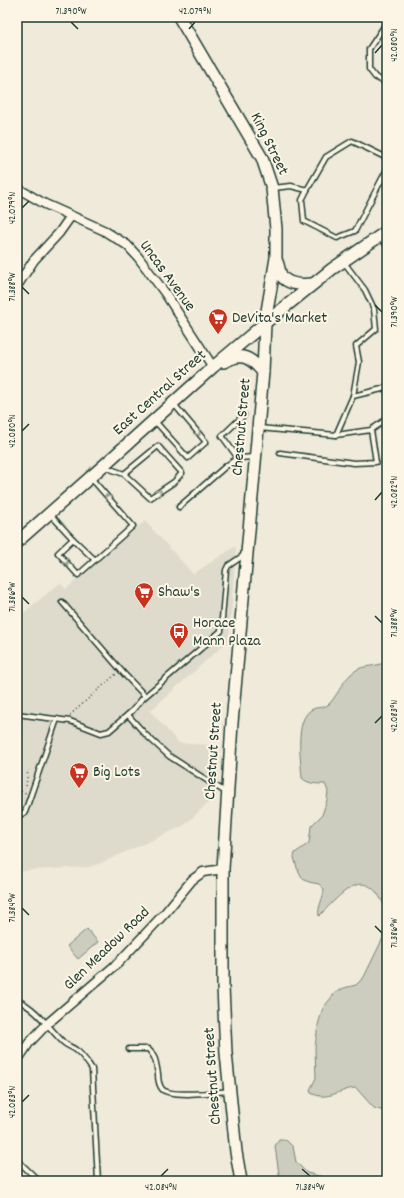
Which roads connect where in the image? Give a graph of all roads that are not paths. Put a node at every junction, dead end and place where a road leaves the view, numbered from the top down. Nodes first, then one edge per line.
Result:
1 (179, 17) edge
2 (387, 22) edge
3 (387, 83) edge
4 (387, 158) edge
5 (387, 169) edge
6 (17, 188) edge
7 (272, 188) junction
8 (307, 190) junction
9 (71, 216) junction
10 (383, 234) edge
11 (387, 246) edge
12 (276, 258) junction
13 (343, 261) junction
14 (312, 284) junction
15 (17, 286) edge
16 (265, 323) junction
17 (212, 367) junction
18 (263, 372) junction
19 (387, 386) edge
20 (353, 396) junction
21 (173, 403) junction
22 (244, 415) dead end
23 (387, 419) edge
24 (154, 420) junction
25 (258, 427) junction
26 (371, 430) junction
27 (336, 435) junction
28 (280, 453) dead end
29 (255, 457) junction
30 (238, 458) junction
31 (104, 466) junction
32 (124, 474) junction
33 (90, 478) junction
34 (179, 507) dead end
35 (50, 513) junction
36 (73, 539) junction
37 (17, 542) edge
38 (246, 554) junction
39 (95, 560) junction
40 (62, 602) dead end
41 (145, 696) junction
42 (17, 714) edge
43 (128, 715) junction
44 (57, 719) junction
45 (227, 793) junction
46 (17, 817) edge
47 (223, 868) junction
48 (17, 1000) edge
49 (47, 1024) junction
50 (129, 1049) dead end
51 (17, 1061) edge
52 (230, 1091) junction
53 (17, 1160) edge
54 (39, 1181) edge
55 (98, 1181) edge
56 (241, 1181) edge

1 - 7 main road, King Street
2 - 3 lane
4 - 8 lane
5 - 8 lane
6 - 9 street, Uncas Avenue
7 - 8 lane
7 - 12 main road, King Street
9 - 15 street
9 - 17 street, Uncas Avenue
10 - 11 lane
10 - 13 main road, East Central Street
12 - 14 main road
12 - 16 main road, King Street
13 - 14 main road, East Central Street
13 - 20 lane
14 - 16 main road, East Central Street
16 - 17 main road, East Central Street
16 - 18 main road, Chestnut Street
17 - 18 main road
17 - 21 main road, East Central Street
18 - 25 main road, Chestnut Street
19 - 20 lane
20 - 27 lane
21 - 24 main road, East Central Street
21 -> 24 lane
22 - 30 lane
23 - 26 lane
24 - 31 main road, East Central Street
25 - 27 lane
25 - 29 main road, Chestnut Street
26 - 27 lane
26 - 28 lane
29 - 30 lane
29 - 38 main road, Chestnut Street
30 - 34 lane
31 - 32 lane
31 - 33 main road, East Central Street
32 -> 32 lane
33 - 35 main road, East Central Street
39 -> 33 lane
35 - 36 lane
35 - 37 main road, East Central Street
36 - 39 lane
36 -> 39 lane
38 - 41 lane
38 - 45 main road, Chestnut Street
40 - 41 lane
41 - 43 lane
42 - 44 lane
43 - 44 lane
43 - 45 lane
44 - 46 lane
45 - 47 main road, Chestnut Street
47 - 49 street, Glen Meadow Road
47 - 52 main road, Chestnut Street
48 - 49 lane
49 - 51 street, Glen Meadow Road
49 - 55 lane
50 - 52 lane
52 - 56 main road, Chestnut Street
53 - 54 lane

